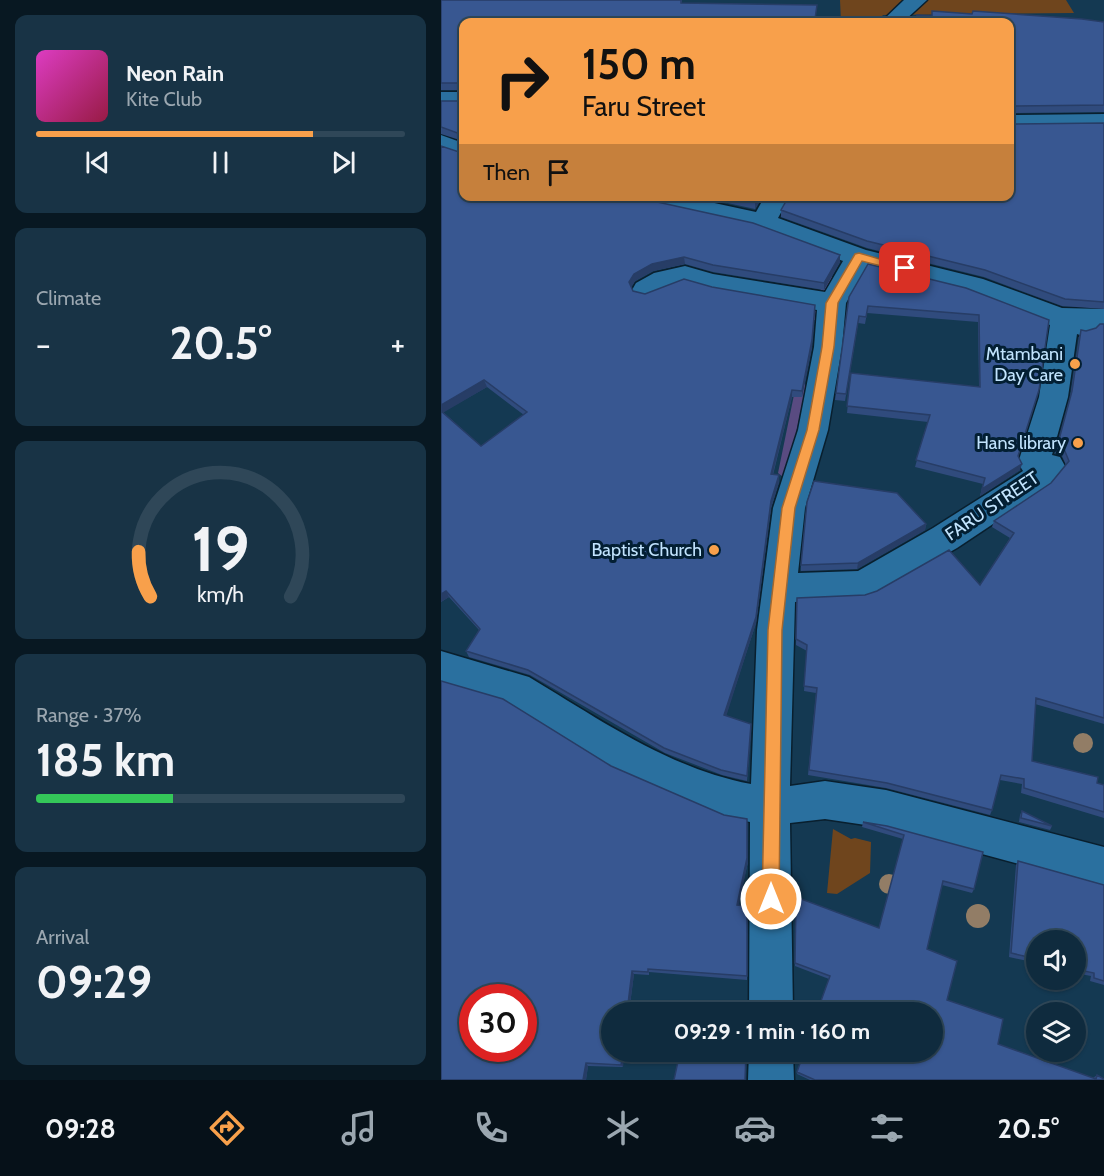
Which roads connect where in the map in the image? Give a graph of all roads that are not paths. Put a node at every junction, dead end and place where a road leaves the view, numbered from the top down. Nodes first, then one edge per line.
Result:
1 (917, 0) edge
2 (896, 18) edge
3 (441, 99) edge
4 (459, 99) edge
5 (1104, 121) edge
6 (1014, 122) edge
7 (441, 142) edge
8 (459, 149) edge
9 (665, 201) edge
10 (775, 201) edge
11 (760, 221) junction
12 (859, 257) junction
13 (646, 290) dead end
14 (832, 303) junction
15 (1065, 317) junction
16 (1104, 319) edge
17 (1104, 336) edge
18 (779, 588) junction
19 (441, 667) edge
20 (770, 807) junction
21 (1104, 867) edge
22 (771, 1002) edge
23 (771, 1062) edge
24 (771, 1080) edge

1 - 2 street
3 - 4 street
5 - 6 street
7 - 8 street
9 - 11 street
10 - 11 street
11 - 12 street
12 - 14 street
12 - 15 street
13 - 14 street
14 - 18 street
15 - 16 street
15 - 17 street
15 - 18 street, FARU STREET
18 - 20 street
19 - 20 street
20 - 21 street
20 - 22 street
23 - 24 street

